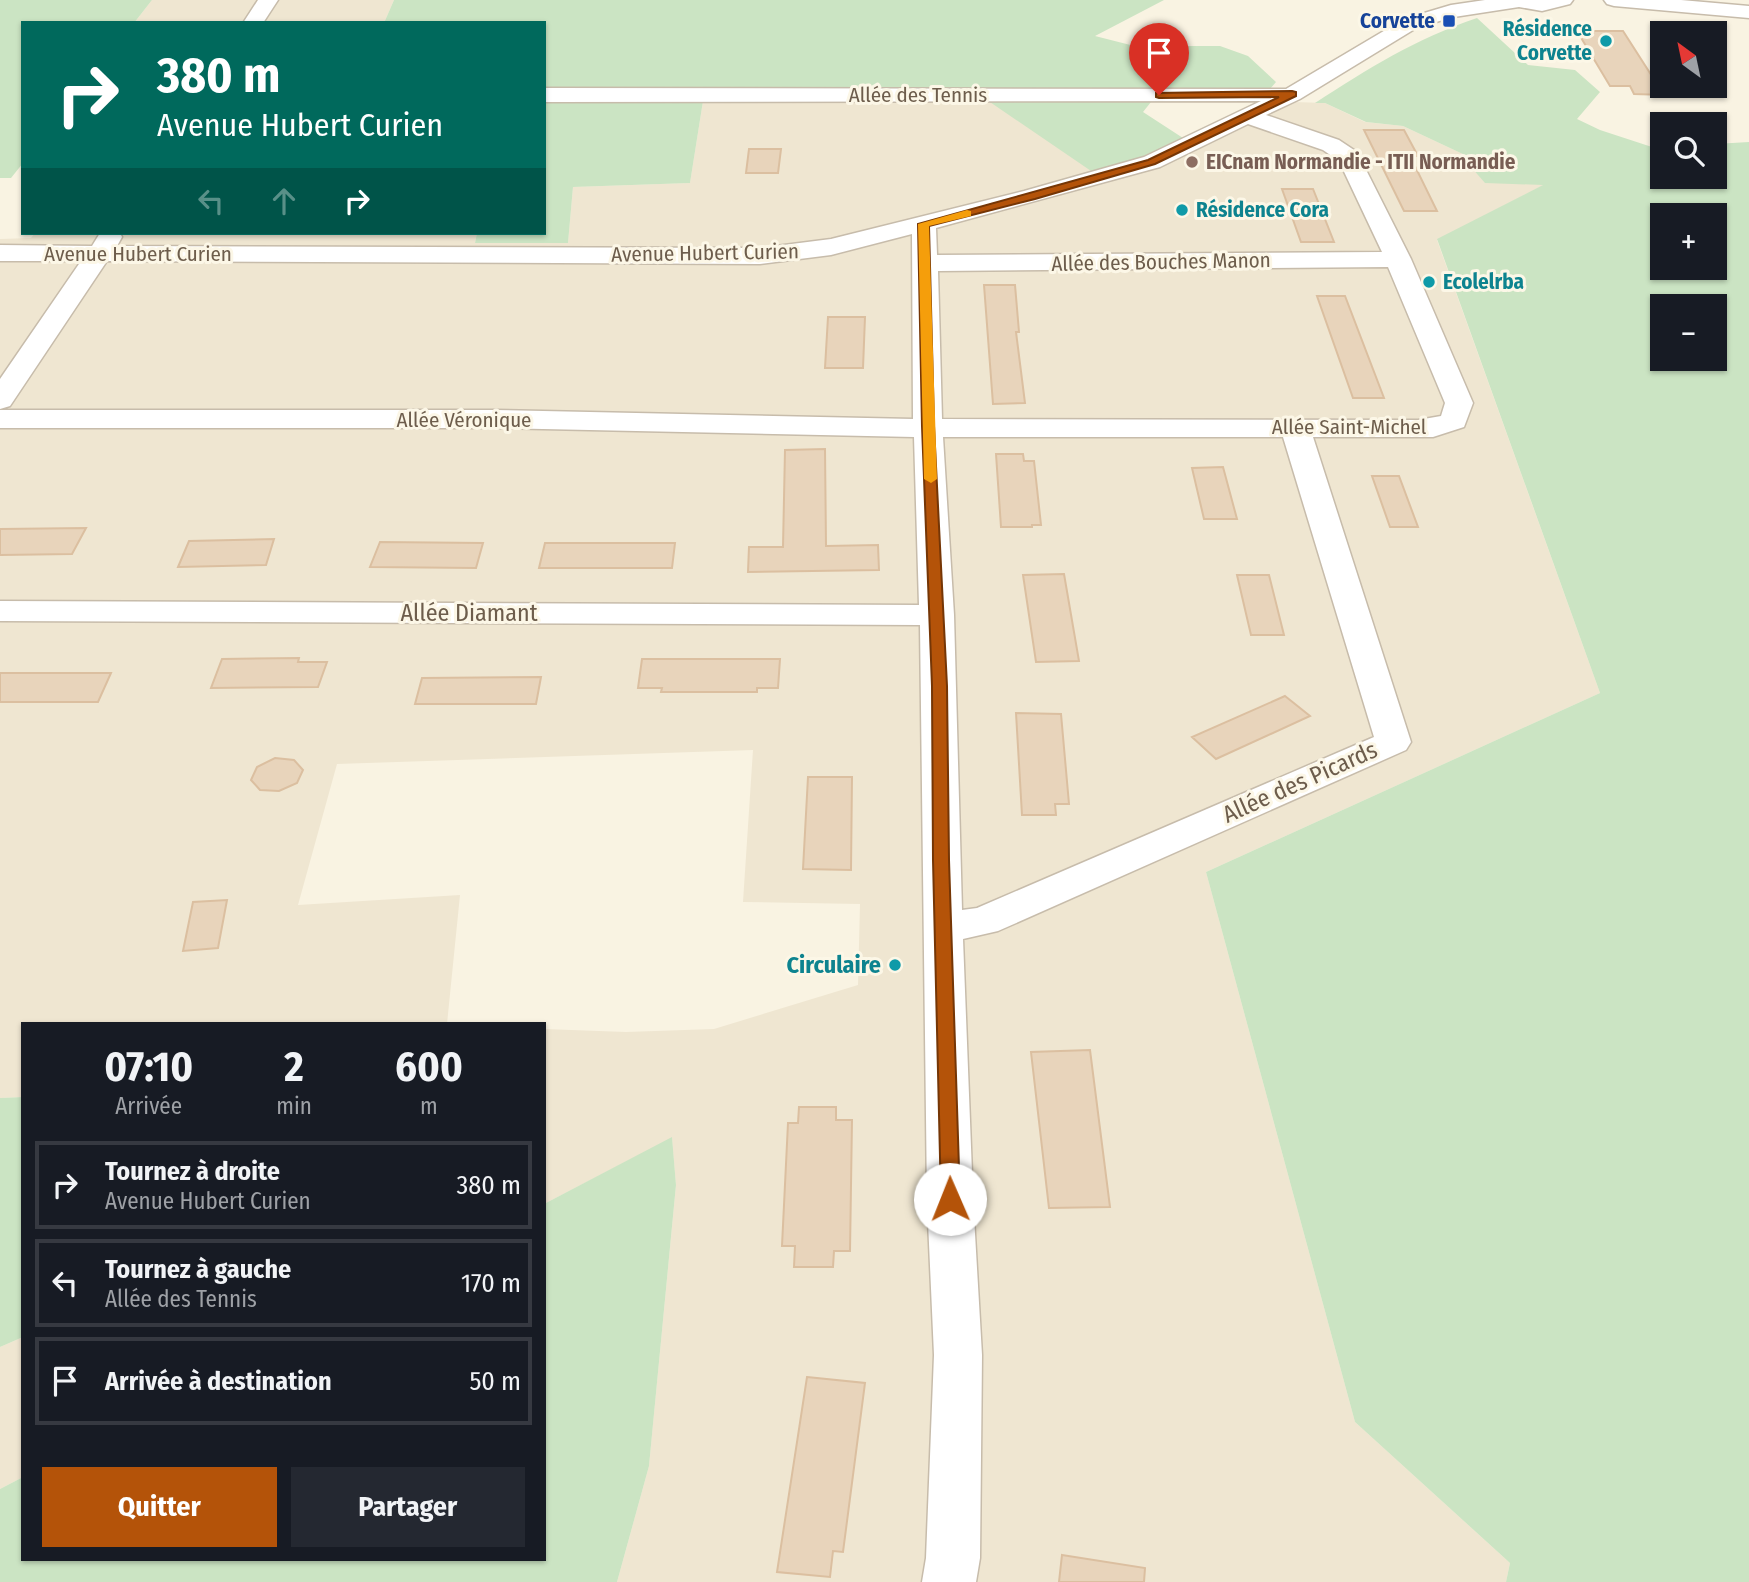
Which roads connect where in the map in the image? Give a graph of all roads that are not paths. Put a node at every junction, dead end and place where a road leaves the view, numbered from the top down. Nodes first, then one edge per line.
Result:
1 (268, 0) edge
2 (1564, 0) edge
3 (1614, 0) edge
4 (1517, 1) edge
5 (1491, 2) edge
6 (1749, 12) edge
7 (254, 21) edge
8 (1292, 94) junction
9 (546, 95) edge
10 (1247, 116) junction
11 (924, 224) junction
12 (106, 243) edge
13 (297, 244) edge
14 (0, 253) edge
15 (1398, 259) junction
16 (924, 263) junction
17 (0, 400) edge
18 (0, 419) edge
19 (928, 426) junction
20 (1295, 428) junction
21 (0, 611) edge
22 (938, 615) junction
23 (943, 928) junction
24 (949, 1582) edge

1 - 7 street
2 - 4 street, Avenue Hubert Curien
3 - 6 street
4 - 5 street, Avenue Hubert Curien
5 - 8 street, Avenue Hubert Curien
8 - 9 street, Allée des Tennis
8 - 10 street, Avenue Hubert Curien
10 - 11 street, Avenue Hubert Curien
10 - 15 street, Allée Saint-Michel
11 - 13 street, Avenue Hubert Curien
11 - 16 street
12 - 13 street, Avenue Hubert Curien
12 - 14 street, Avenue Hubert Curien
12 - 17 street
15 - 16 street, Allée des Bouches Manon
15 - 20 street, Allée Saint-Michel
16 - 19 street
18 - 19 street, Allée Véronique
19 - 20 street, Allée Saint-Michel
19 - 22 street
20 - 23 street, Allée des Picards
21 - 22 street, Allée Diamant
22 - 23 street
23 - 24 street

